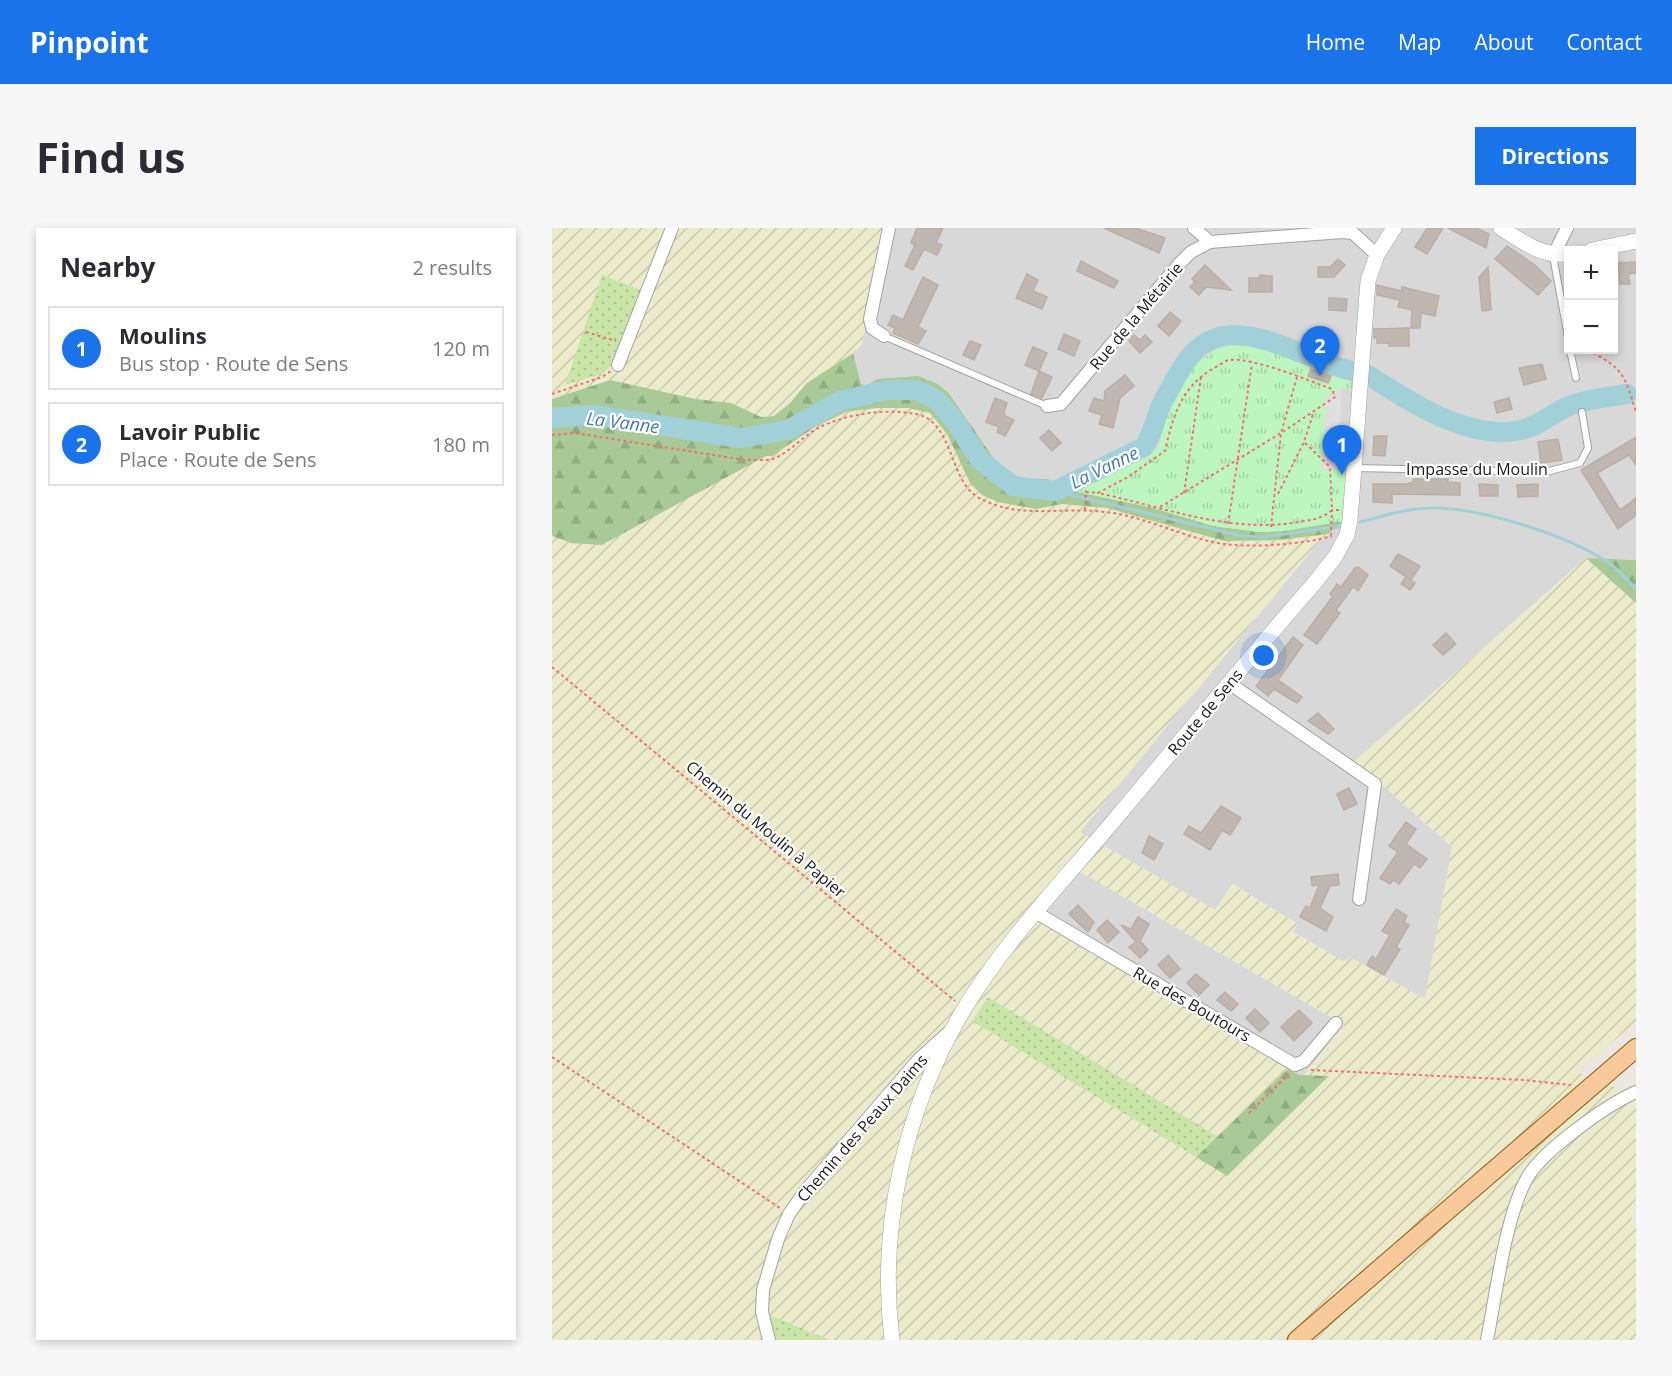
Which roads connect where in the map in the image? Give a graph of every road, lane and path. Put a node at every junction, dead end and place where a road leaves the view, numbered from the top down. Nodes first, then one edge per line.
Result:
1 (672, 228) edge
2 (890, 228) edge
3 (1194, 228) edge
4 (1394, 228) edge
5 (1501, 228) edge
6 (1567, 228) edge
7 (1341, 230) edge
8 (1636, 241) edge
9 (1210, 242) junction
10 (1612, 246) edge
11 (1377, 255) junction
12 (1561, 255) edge
13 (1565, 300) edge
14 (586, 332) dead end
15 (885, 336) joint
16 (628, 344) junction
17 (1571, 354) edge
18 (1596, 354) edge
19 (1252, 363) junction
20 (618, 365) joint
21 (1202, 375) junction
22 (1297, 377) junction
23 (1576, 378) dead end
24 (552, 394) edge
25 (1047, 406) joint
26 (1315, 410) junction
27 (1582, 412) dead end
28 (1636, 412) edge
29 (1281, 433) junction
30 (552, 435) edge
31 (1304, 442) junction
32 (1236, 460) junction
33 (1355, 468) junction
34 (1098, 493) junction
35 (1184, 493) junction
36 (1276, 496) junction
37 (1161, 507) junction
38 (1332, 510) junction
39 (1085, 511) junction
40 (1228, 524) junction
41 (1271, 527) junction
42 (1348, 527) junction
43 (1331, 536) junction
44 (552, 667) edge
45 (1229, 683) junction
46 (1359, 899) dead end
47 (1037, 913) junction
48 (959, 1019) junction
49 (1336, 1023) dead end
50 (1636, 1048) edge
51 (552, 1057) edge
52 (1298, 1065) junction
53 (1571, 1086) dead end
54 (1636, 1092) edge
55 (1249, 1113) dead end
56 (789, 1214) junction
57 (769, 1340) edge
58 (892, 1340) edge
59 (1297, 1340) edge
60 (1487, 1340) edge

1 - 16 street
2 - 15 street
3 - 9 street
4 - 11 street, Route de Sens
5 - 12 street
6 - 12 street
7 - 9 street, Rue de la Métairie
7 - 11 street
8 - 10 street
9 - 25 street, Rue de la Métairie
11 - 33 street, Route de Sens
12 - 13 lane
14 - 16 path
15 - 25 lane
16 - 20 street
17 - 23 lane
18 - 28 path
19 - 21 path
19 - 22 path
19 - 32 path
20 - 24 path
21 - 34 path
21 - 35 path
22 - 26 path
22 - 29 path
26 - 29 path
26 - 31 path
27 - 33 lane, Impasse du Moulin
29 - 32 path
29 - 36 path
30 - 39 path
31 - 36 path
31 - 38 path
32 - 35 path
32 - 40 path
33 - 42 street, Route de Sens
34 - 37 path
34 - 39 path
35 - 37 path
36 - 41 path
37 - 40 path
38 - 41 path
38 - 43 path
39 - 43 path
40 - 41 path
42 - 43 path
42 - 45 street, Route de Sens
44 - 48 path, Chemin du Moulin à Papier
45 - 46 street
45 - 47 street, Route de Sens
47 - 48 street, Route de Sens
47 - 52 street, Rue des Boutours
48 - 56 street, Chemin des Peaux Daims
48 - 58 street, Route de Sens
49 - 52 street
50 - 59 main road
51 - 56 path
52 - 53 path
52 - 55 path
54 - 60 street
56 - 57 street, Chemin des Peaux Daims

